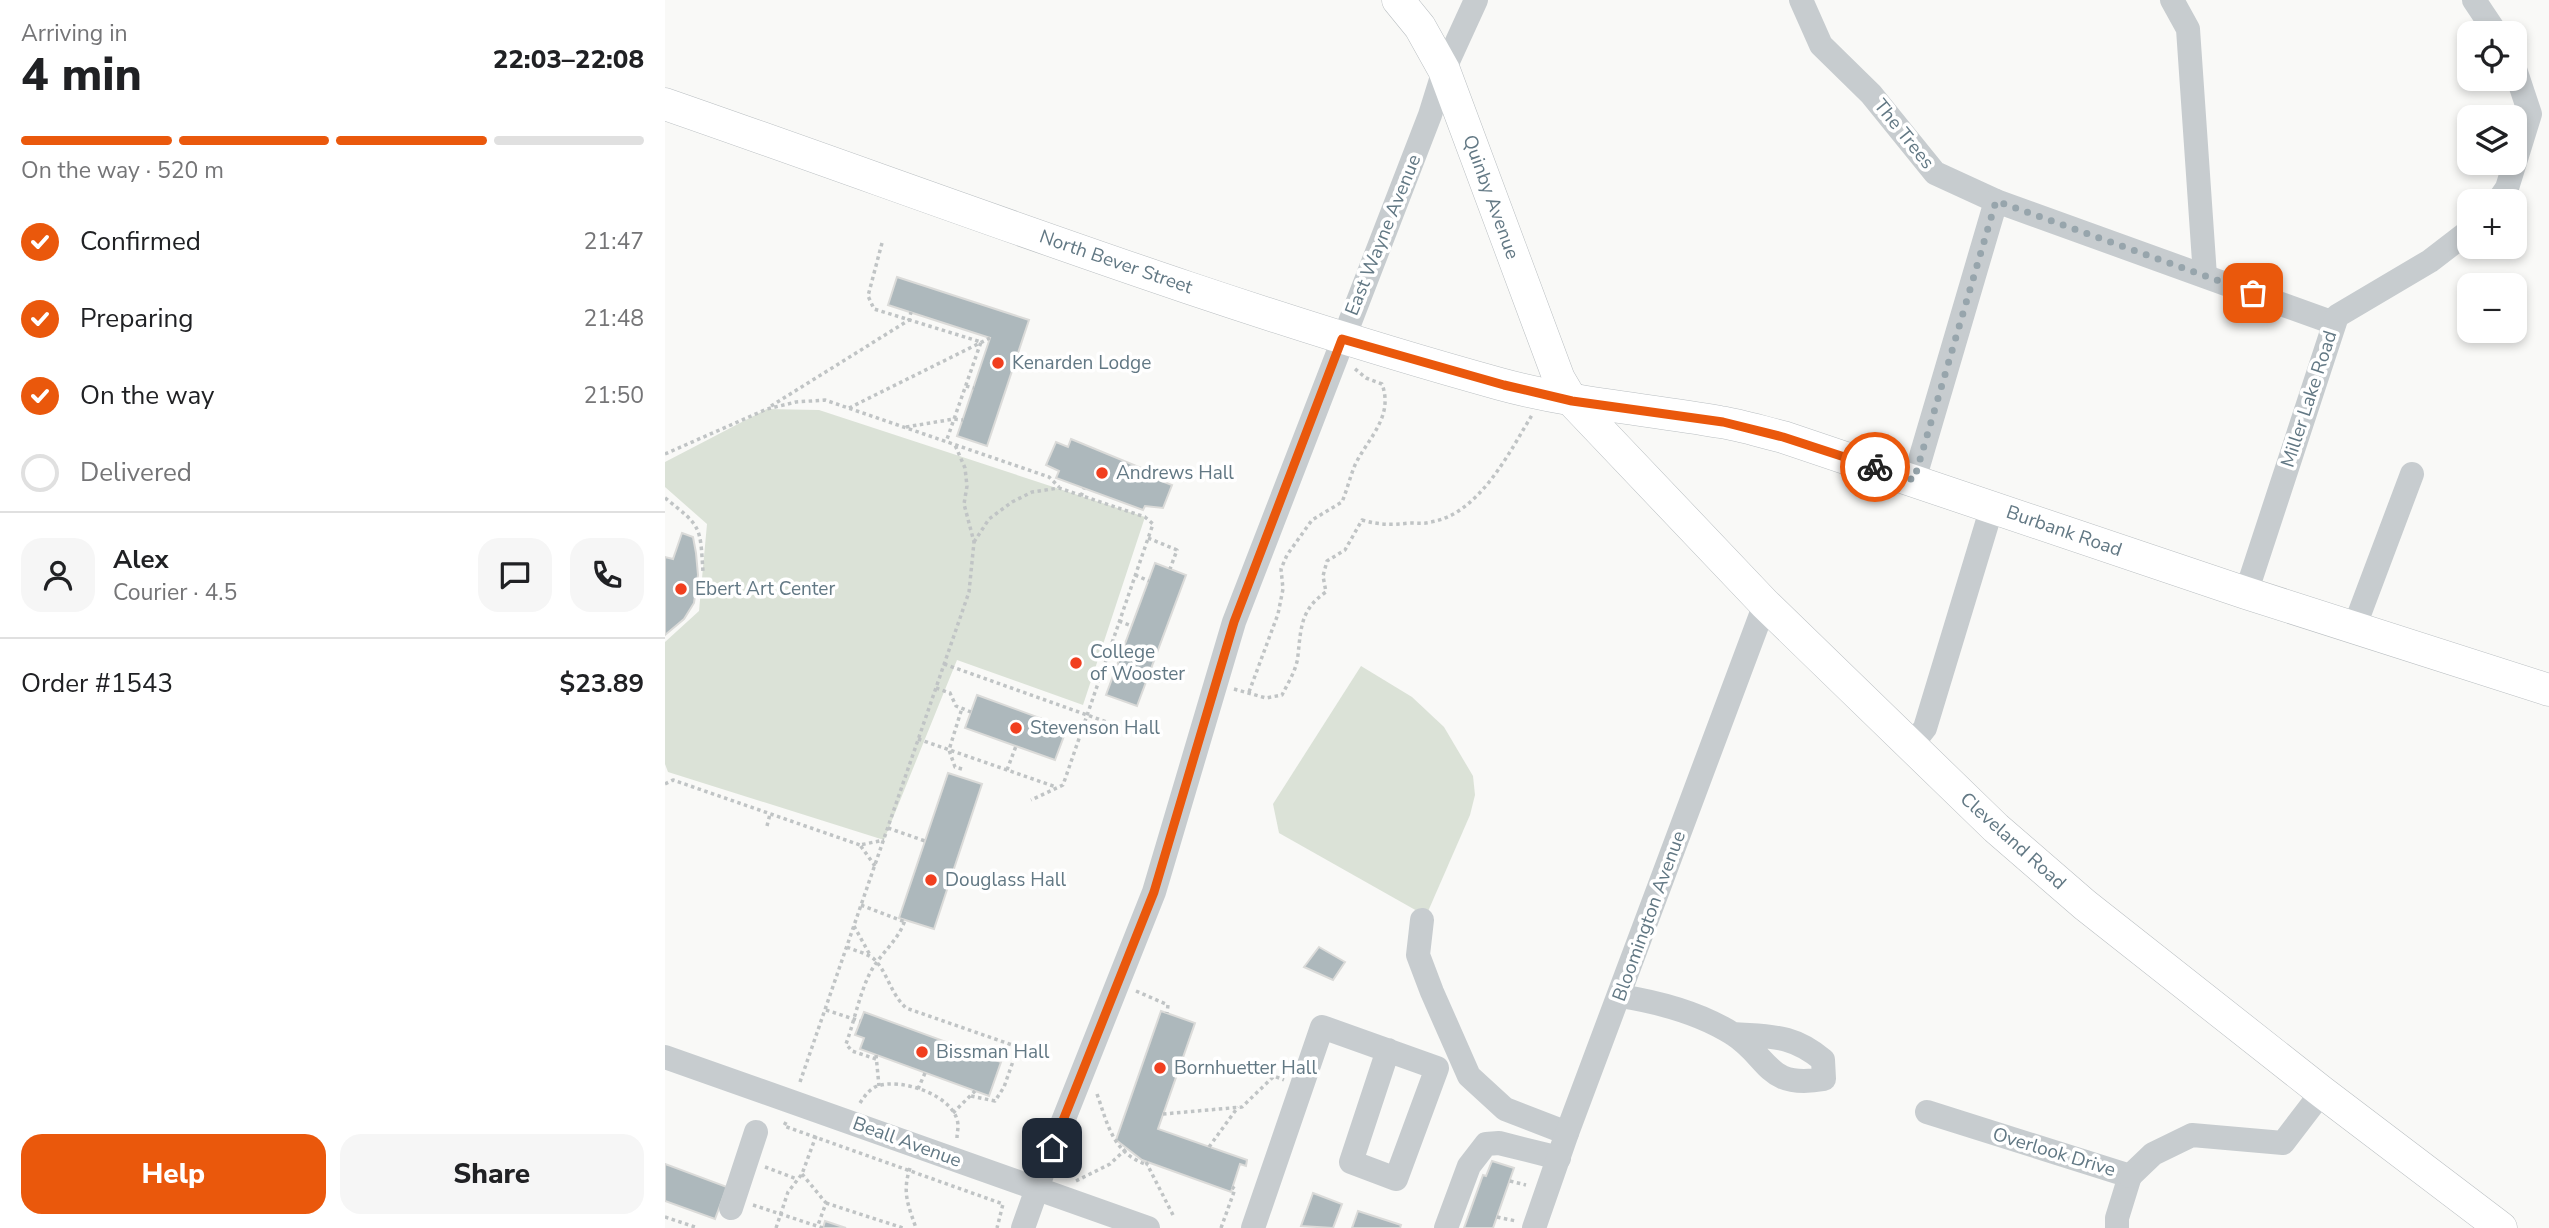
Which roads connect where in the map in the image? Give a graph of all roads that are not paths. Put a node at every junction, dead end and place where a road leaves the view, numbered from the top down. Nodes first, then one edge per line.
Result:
1 (1398, 0) edge
2 (1476, 0) edge
3 (1801, 0) edge
4 (2172, 0) edge
5 (2474, 0) edge
6 (2488, 21) edge
7 (1444, 70) junction
8 (2522, 91) edge
9 (665, 104) edge
10 (2506, 189) edge
11 (1996, 201) junction
12 (2457, 240) edge
13 (2205, 276) junction
14 (2334, 323) junction
15 (1344, 351) junction
16 (1572, 401) junction
17 (2412, 474) dead end
18 (1914, 480) junction
19 (1992, 507) junction
20 (2246, 593) junction
21 (1765, 604) junction
22 (2354, 628) junction
23 (2549, 690) edge
24 (1911, 746) junction
25 (1422, 920) dead end
26 (1620, 996) junction
27 (1733, 1034) junction
28 (1388, 1050) junction
29 (665, 1056) edge
30 (2322, 1092) junction
31 (1927, 1112) dead end
32 (756, 1132) dead end
33 (1567, 1133) junction
34 (1559, 1158) junction
35 (2130, 1176) junction
36 (1037, 1188) junction
37 (732, 1204) road end
38 (1023, 1228) edge
39 (1148, 1228) edge
40 (1252, 1228) edge
41 (1446, 1228) edge
42 (1534, 1228) edge
43 (2117, 1228) edge
44 (2501, 1228) edge

1 - 7 main road, Quinby Avenue
2 - 7 street, East Wayne Avenue
3 - 11 street, The Trees
4 - 13 street
5 - 6 street
7 - 15 street, East Wayne Avenue
7 - 16 main road, Quinby Avenue
8 - 10 street
9 - 15 main road, North Bever Street
11 - 13 street, The Trees
11 - 18 street
12 - 14 street, Miller Lake Road
13 - 14 street, The Trees
14 - 20 street, Miller Lake Road
15 - 16 main road, North Bever Street
15 - 36 street, East Wayne Avenue
16 - 18 main road, Burbank Road
16 - 21 main road, Cleveland Road
17 - 22 street
18 - 19 main road, Burbank Road
19 - 20 main road, Burbank Road
19 - 24 street
20 - 22 main road, Burbank Road
21 - 24 main road, Cleveland Road
21 - 26 street, Bloomington Avenue
22 - 23 main road, Burbank Road
24 - 30 main road, Cleveland Road
25 - 33 street
26 - 27 street
26 - 33 street, Bloomington Avenue
27 - 27 street
28 - 28 street
28 - 40 street
29 - 36 street, Beall Avenue
30 - 35 street
30 - 44 main road, Cleveland Road
31 - 35 street, Overlook Drive
32 - 37 street
33 - 34 street, Bloomington Avenue
34 - 41 street
34 - 42 street, Bloomington Avenue
35 - 43 street, Overlook Drive
36 - 38 street, East Wayne Avenue
36 - 39 street, Beall Avenue

